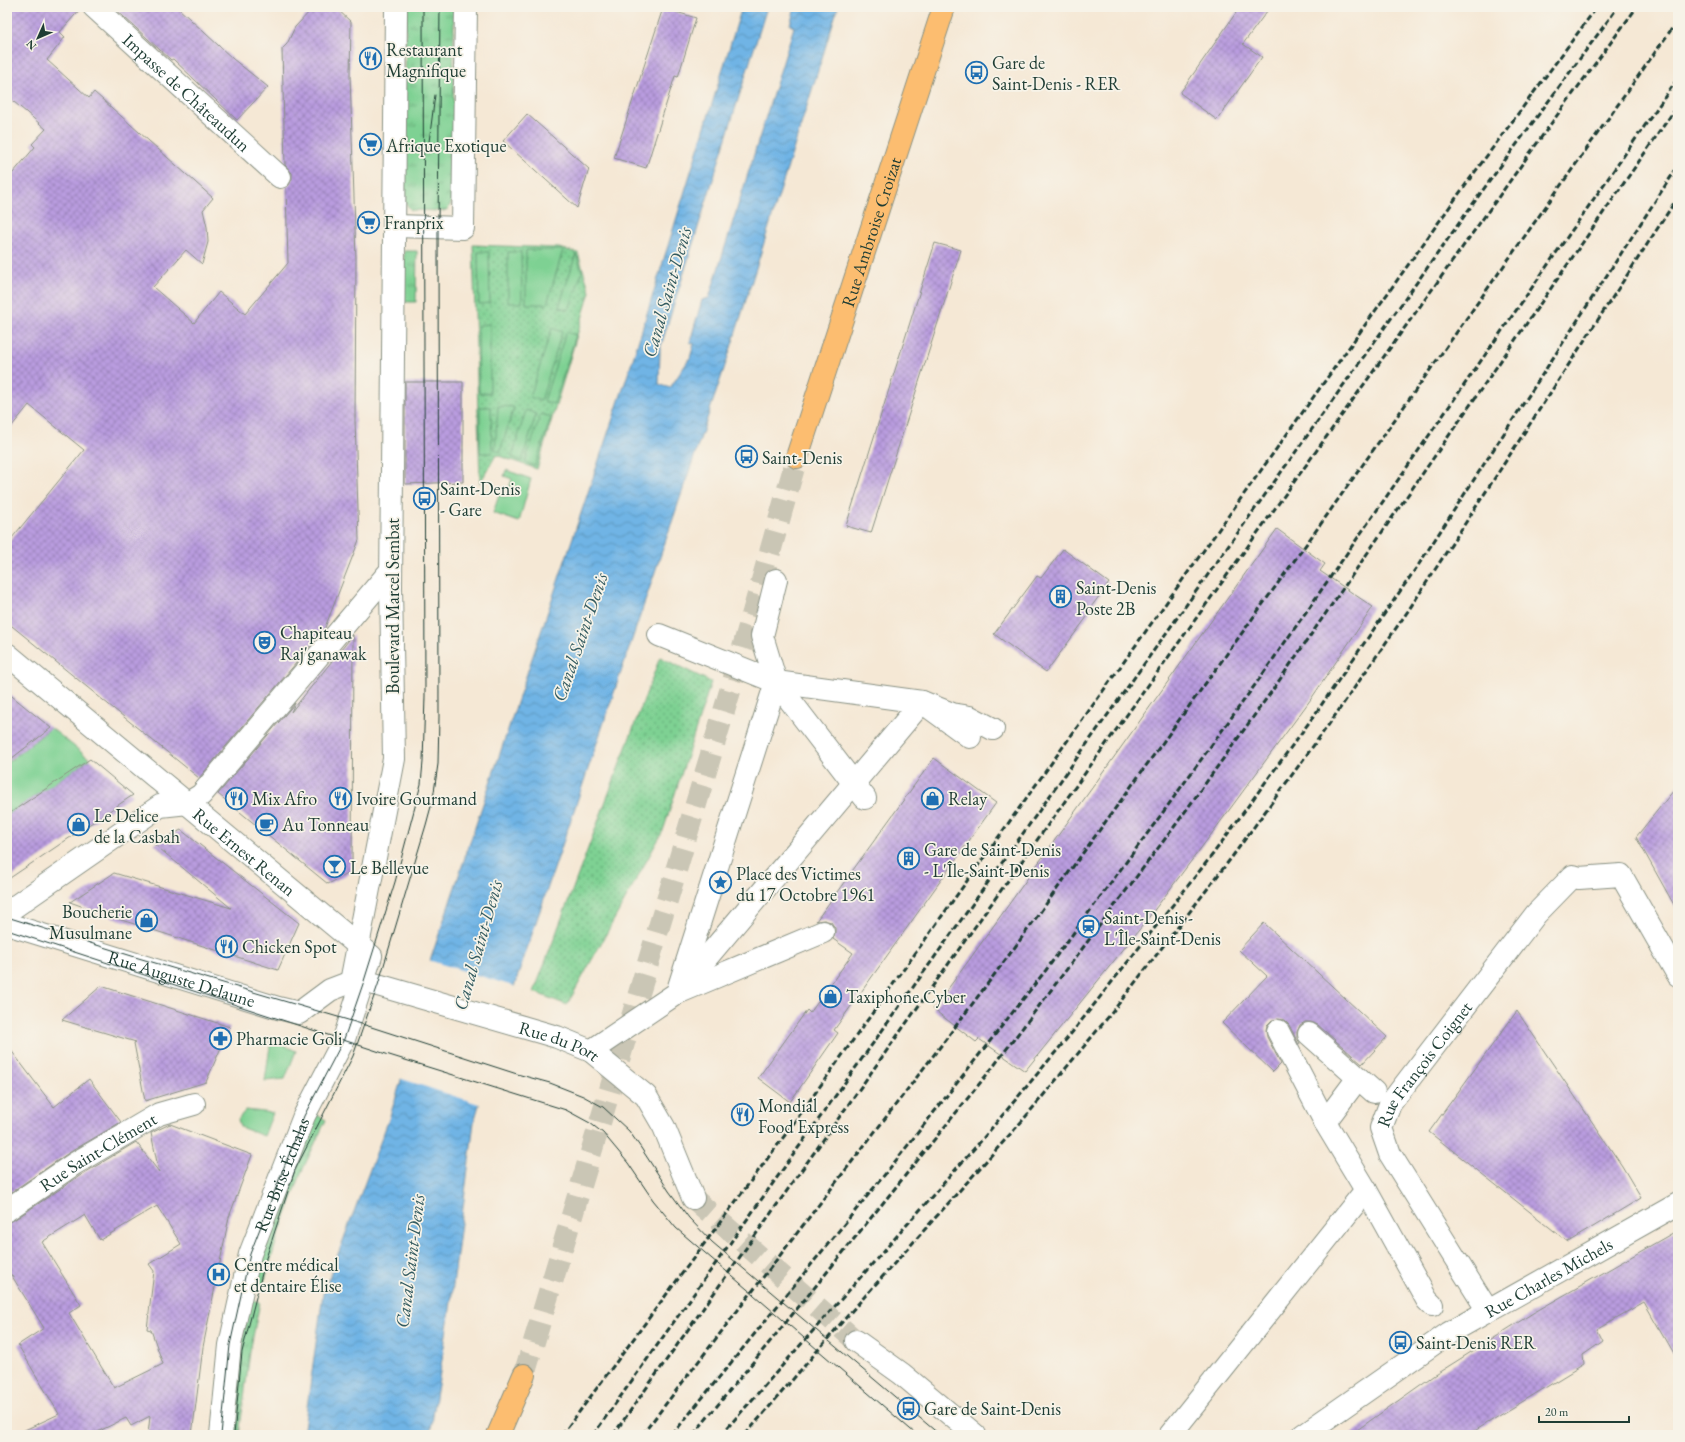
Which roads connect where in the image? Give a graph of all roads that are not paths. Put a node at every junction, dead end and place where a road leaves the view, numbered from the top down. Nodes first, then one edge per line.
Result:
1 (94, 7) edge
2 (396, 7) edge
3 (466, 7) edge
4 (944, 7) edge
5 (280, 177) dead end
6 (394, 226) junction
7 (797, 457) tunnel mouth
8 (391, 570) junction
9 (776, 580) dead end
10 (659, 635) dead end
11 (7, 654) edge
12 (776, 682) junction
13 (922, 702) junction
14 (993, 729) dead end
15 (970, 737) dead end
16 (865, 798) dead end
17 (188, 803) junction
18 (7, 912) edge
19 (7, 924) edge
20 (823, 932) dead end
21 (365, 950) junction
22 (1678, 975) edge
23 (357, 981) junction
24 (677, 993) junction
25 (1278, 1031) dead end
26 (1309, 1034) dead end
27 (591, 1051) junction
28 (1358, 1078) junction
29 (1374, 1092) dead end
30 (194, 1104) dead end
31 (1325, 1122) junction
32 (1366, 1190) junction
33 (693, 1198) tunnel mouth
34 (1678, 1204) edge
35 (7, 1210) edge
36 (1432, 1306) dead end
37 (1488, 1311) junction
38 (856, 1341) tunnel mouth
39 (524, 1375) tunnel mouth
40 (221, 1435) edge
41 (498, 1435) edge
42 (975, 1435) edge
43 (1170, 1435) edge
44 (1303, 1435) edge

1 - 5 street, Impasse de Châteaudun
2 - 6 street, Boulevard Marcel Sembat
3 - 6 street
4 - 7 main road, Rue Ambroise Croizat
6 - 8 street, Boulevard Marcel Sembat
8 - 17 street
8 - 21 street, Boulevard Marcel Sembat
9 - 12 street
10 - 12 street
11 - 17 street, Rue Ernest Renan
12 - 13 street
12 - 16 street
12 - 24 street
13 - 14 street
13 - 15 street
13 - 24 street
17 - 18 street
17 - 21 street, Rue Ernest Renan
19 - 23 street, Rue Auguste Delaune
20 - 24 street
21 - 23 street, Boulevard Marcel Sembat
22 - 37 street, Rue François Coignet
23 - 27 street, Rue du Port
23 - 40 street, Rue Brise Échalas
24 - 27 street
25 - 31 street
26 - 28 street
27 - 33 street, Rue du Port
28 - 29 street
28 - 31 street
30 - 35 street, Rue Saint-Clément
31 - 32 street
32 - 36 street
32 - 43 street
34 - 37 street, Rue Charles Michels
37 - 44 street, Rue Charles Michels
38 - 42 street
39 - 41 main road

